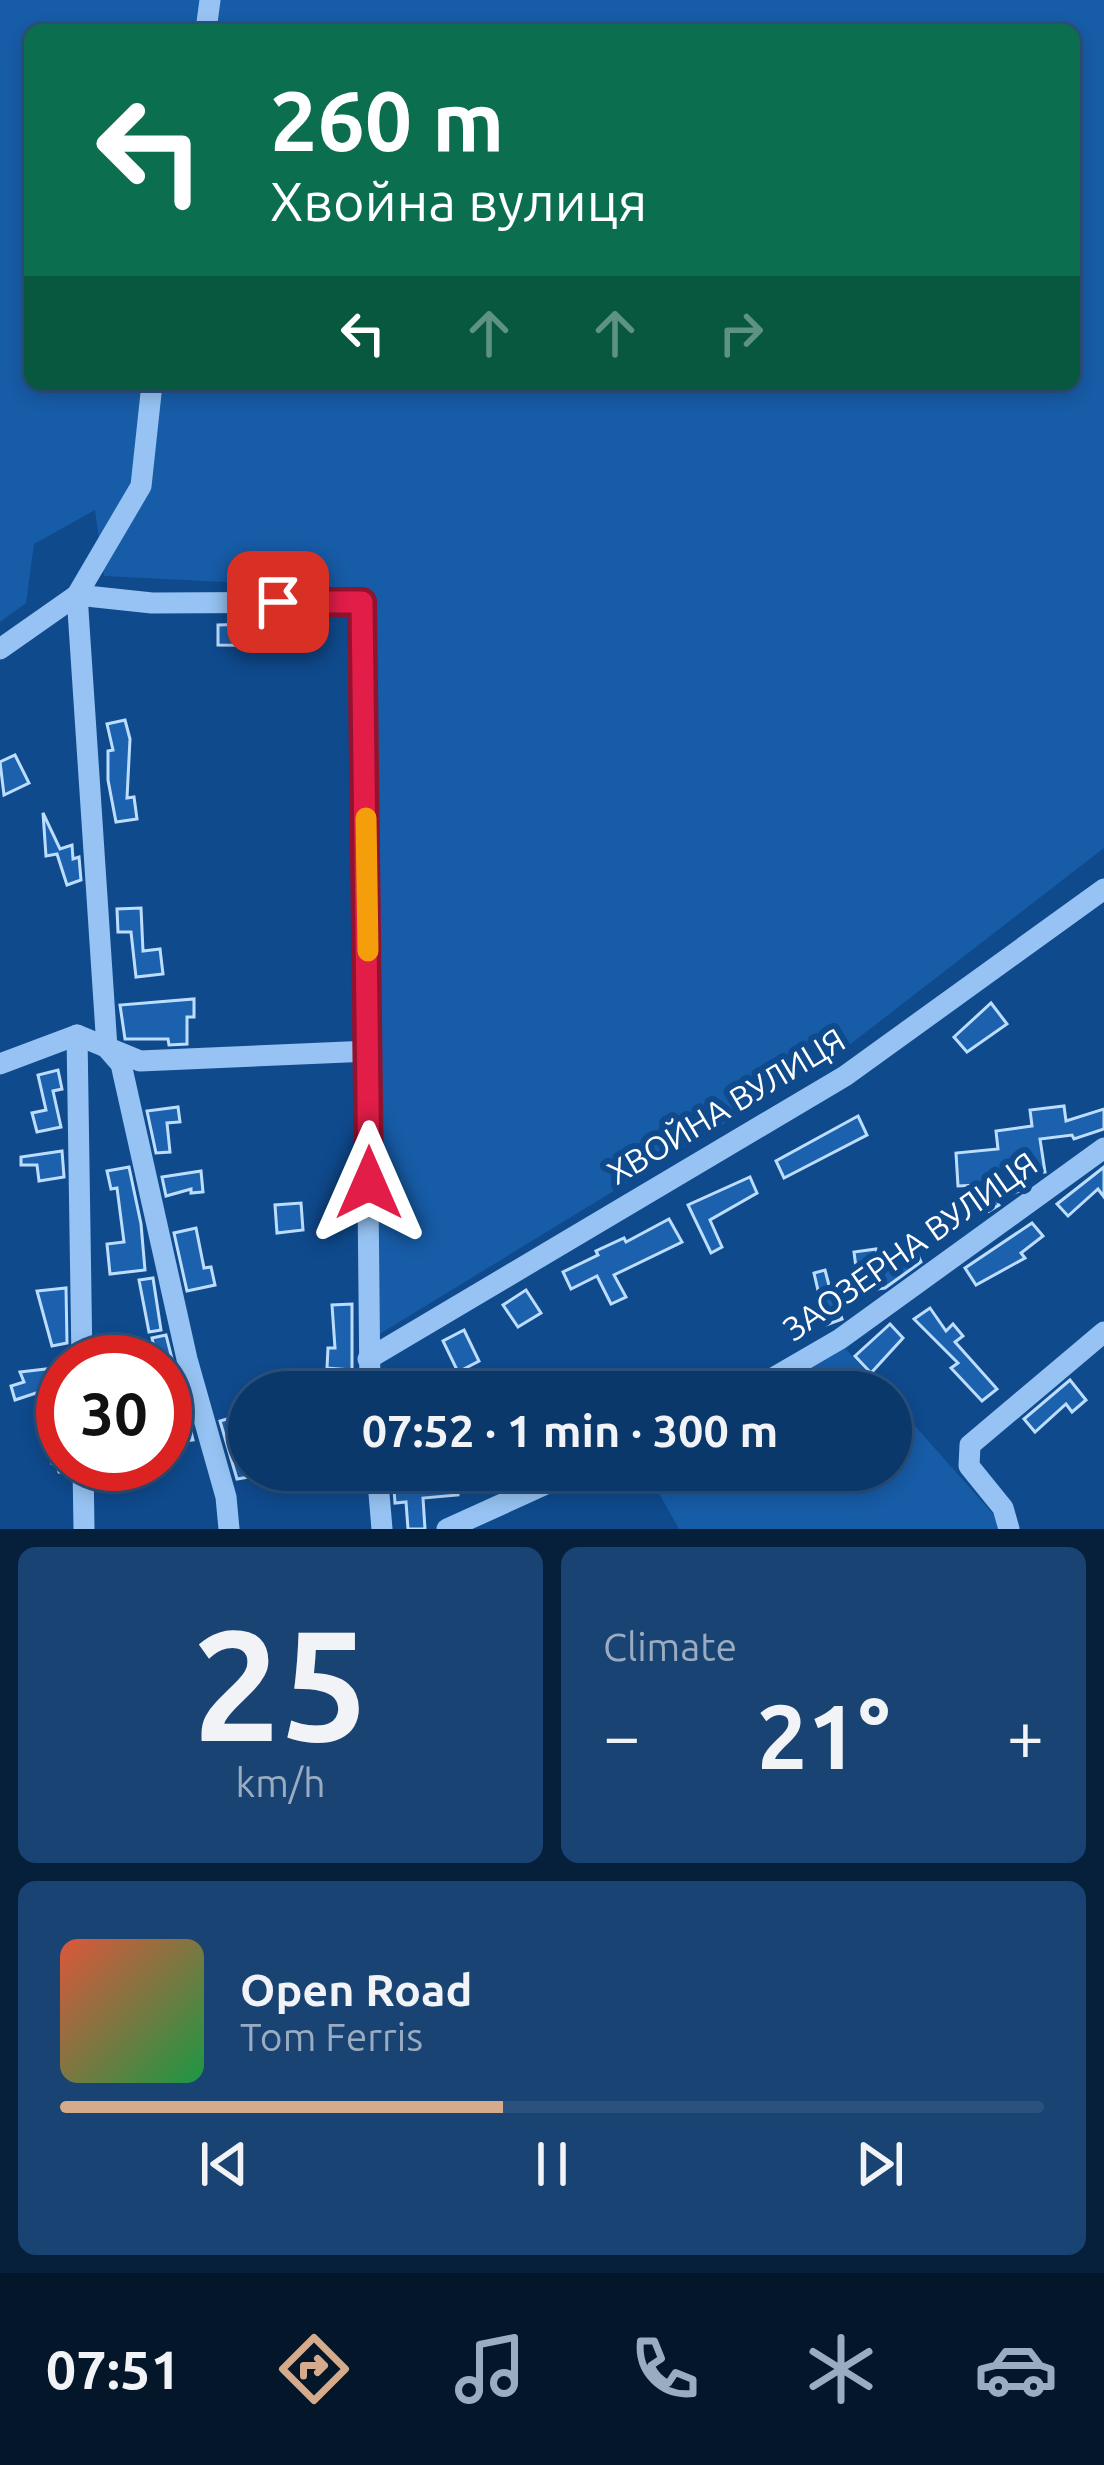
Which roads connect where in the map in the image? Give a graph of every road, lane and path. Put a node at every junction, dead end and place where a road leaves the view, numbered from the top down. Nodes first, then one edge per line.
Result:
1 (151, 390) edge
2 (77, 595) junction
3 (0, 649) edge
4 (1104, 889) edge
5 (77, 1035) junction
6 (107, 1048) junction
7 (370, 1051) junction
8 (1, 1062) edge
9 (1104, 1148) edge
10 (1104, 1332) edge
11 (82, 1335) edge
12 (368, 1359) junction
13 (369, 1371) edge
14 (785, 1371) edge
15 (83, 1491) edge
16 (379, 1491) edge
17 (531, 1491) edge
18 (84, 1529) edge
19 (230, 1529) edge
20 (382, 1529) edge
21 (447, 1529) edge
22 (1009, 1529) edge

1 - 2 street
2 - 3 street
2 - 6 street
2 - 7 street
4 - 12 street, ХВОЙНА ВУЛИЦЯ
5 - 6 street
5 - 8 street
5 - 11 street
6 - 7 street
6 - 19 street
7 - 12 street
9 - 14 street, ЗАОЗЕРНА ВУЛИЦЯ
10 - 22 street
12 - 13 street
15 - 18 street
16 - 20 street
17 - 21 street

